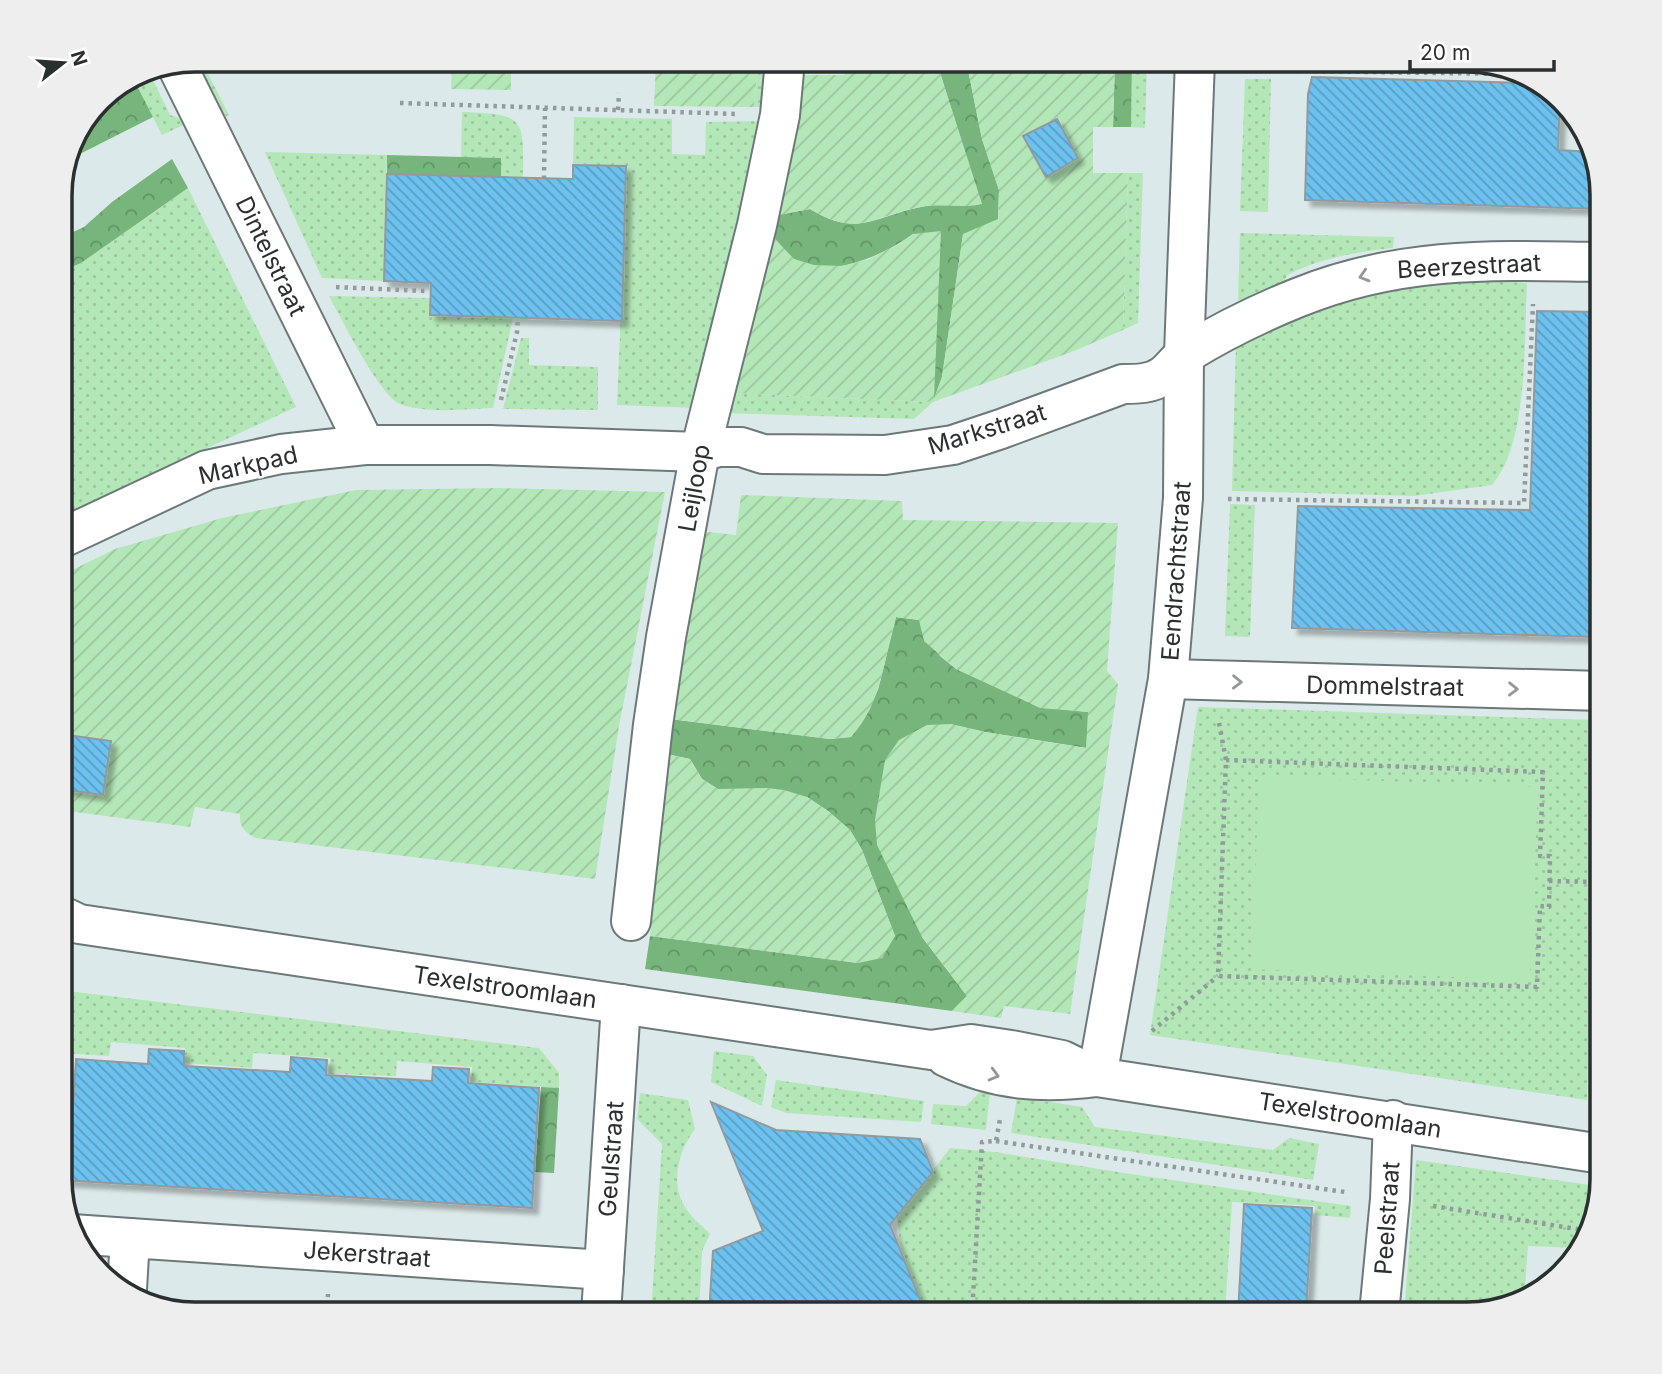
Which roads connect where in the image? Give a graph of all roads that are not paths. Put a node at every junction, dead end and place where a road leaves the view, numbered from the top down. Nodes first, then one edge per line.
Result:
1 (784, 72) edge
2 (1195, 72) edge
3 (180, 73) edge
4 (1590, 262) edge
5 (1184, 354) junction
6 (365, 445) junction
7 (700, 452) junction
8 (72, 533) edge
9 (1168, 679) junction
10 (1590, 691) edge
11 (631, 921) dead end
12 (72, 923) edge
13 (621, 1004) junction
14 (931, 1050) junction
15 (1097, 1077) junction
16 (1393, 1120) junction
17 (1590, 1152) edge
18 (84, 1235) edge
19 (130, 1238) junction
20 (604, 1270) junction
21 (127, 1282) edge
22 (602, 1302) edge
23 (1381, 1302) edge

1 - 7 street, Leijloop
2 - 5 street, Eendrachtstraat
3 - 6 street, Dintelstraat
4 -> 5 street, Beerzestraat
5 - 7 street, Markstraat
5 - 9 street, Eendrachtstraat
6 - 7 street, Markstraat
6 - 8 street, Markpad
7 - 11 street, Leijloop
9 -> 10 street, Dommelstraat
9 - 15 street, Eendrachtstraat
12 - 13 street, Texelstroomlaan
13 - 14 street, Texelstroomlaan
13 - 20 street, Geulstraat
14 - 15 street, Texelstroomlaan
14 -> 15 street, Texelstroomlaan
15 - 16 street, Texelstroomlaan
16 - 17 street, Texelstroomlaan
16 - 23 street, Peelstraat
18 - 19 street, Jekerstraat
19 - 20 street, Jekerstraat
19 - 21 street
20 - 22 street, Geulstraat

